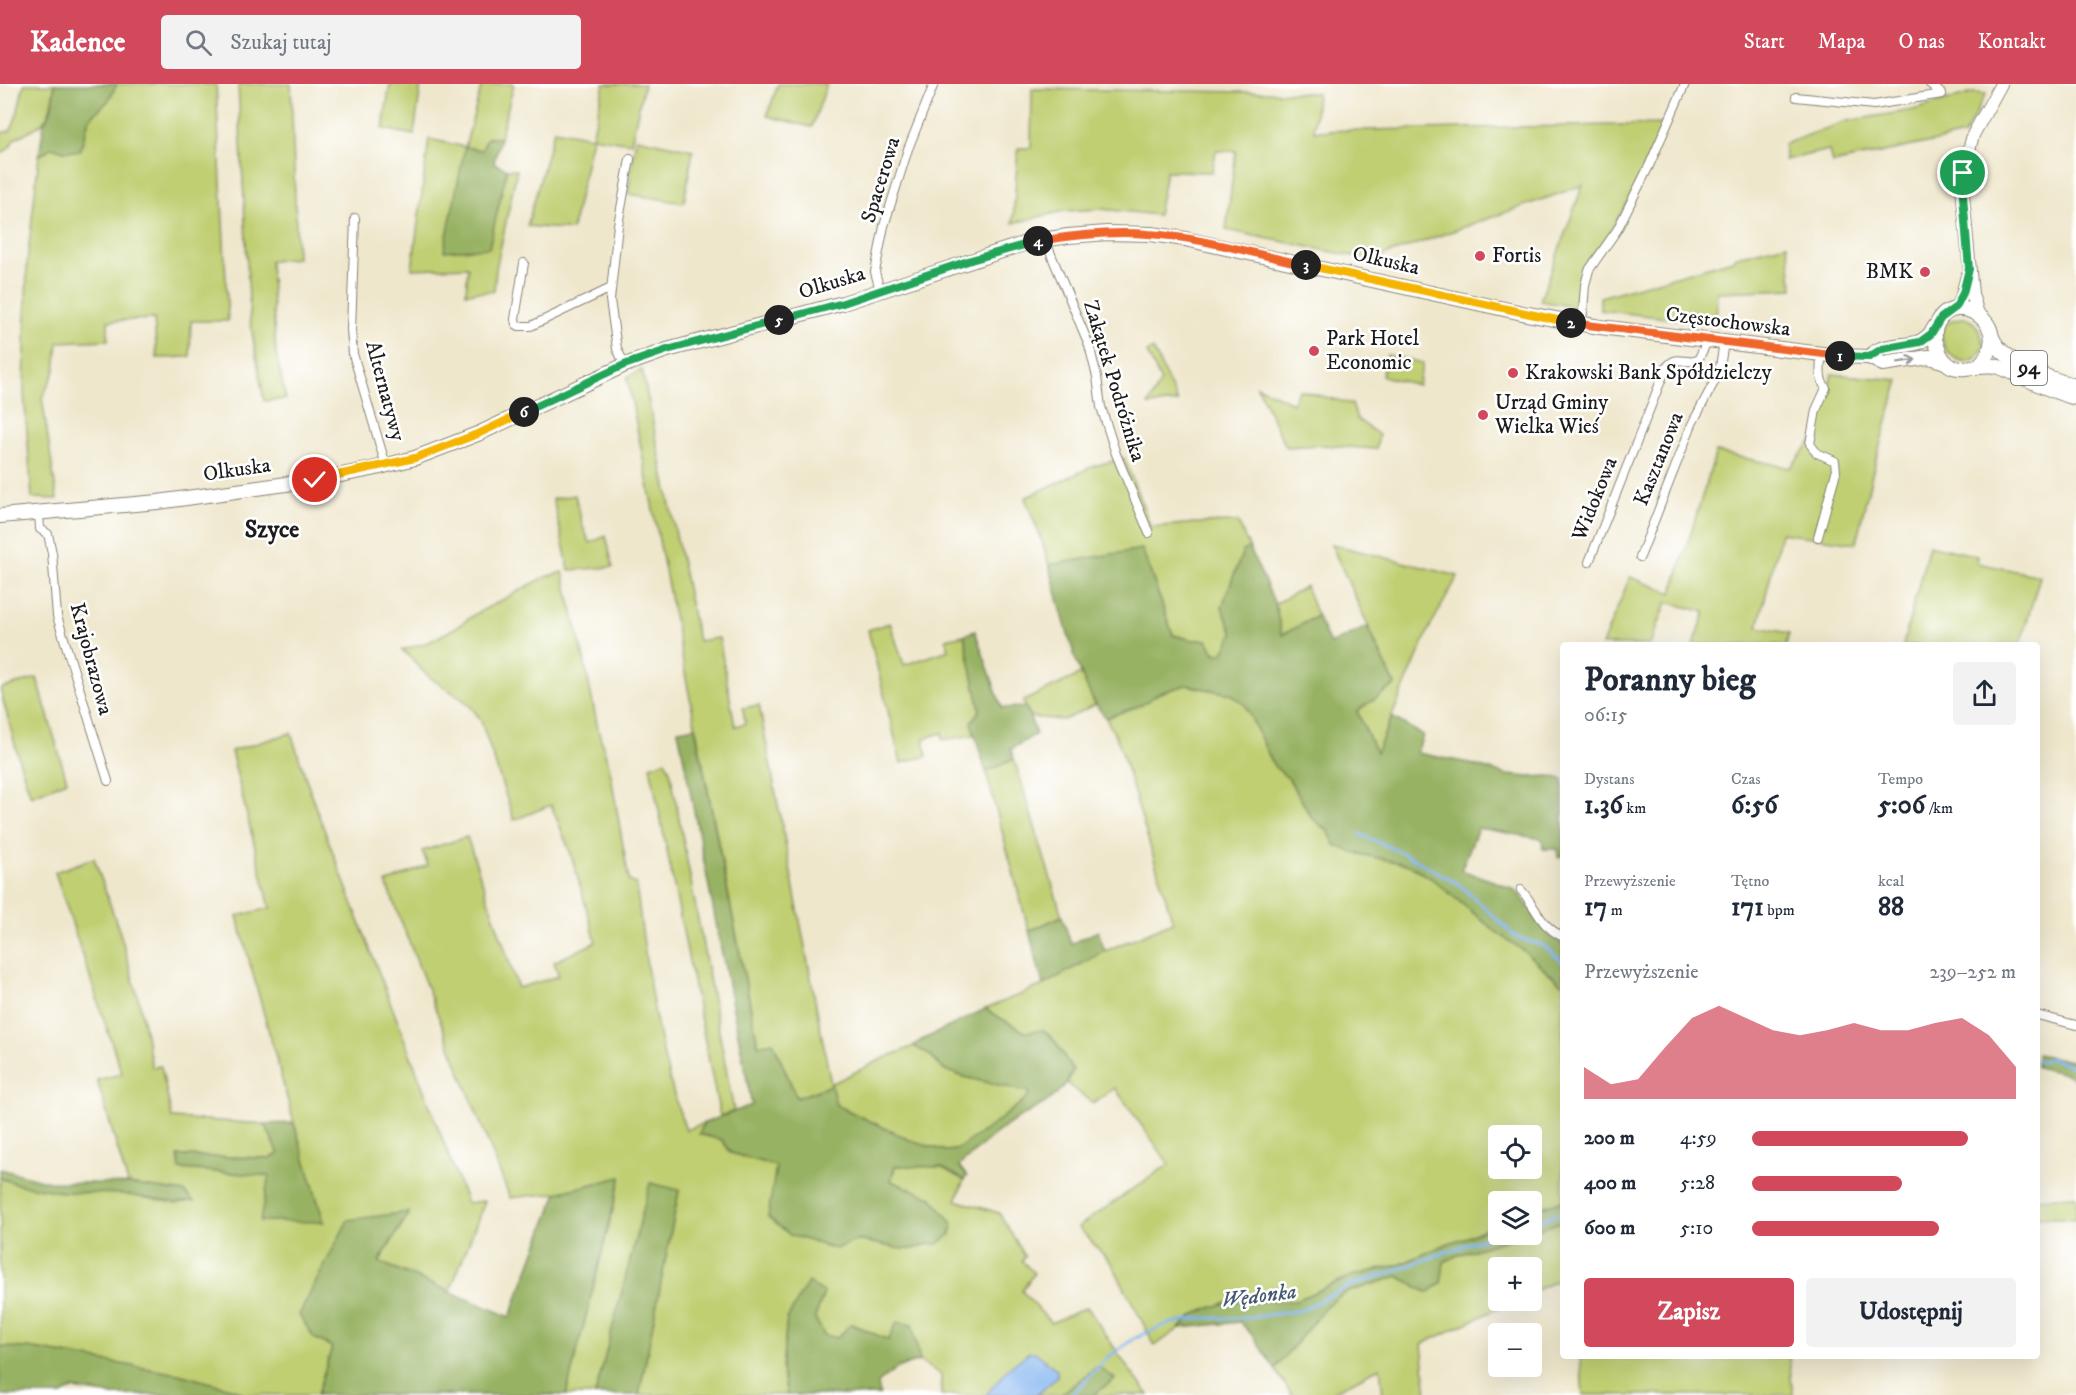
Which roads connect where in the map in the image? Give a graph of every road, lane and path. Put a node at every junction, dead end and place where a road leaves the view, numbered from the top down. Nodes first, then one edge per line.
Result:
1 (934, 84) edge
2 (1684, 84) edge
3 (1930, 84) edge
4 (2001, 84) edge
5 (1796, 97) dead end
6 (630, 159) dead end
7 (355, 218) dead end
8 (1046, 240) junction
9 (524, 263) dead end
10 (1969, 269) junction
11 (611, 288) junction
12 (880, 290) junction
13 (1954, 310) junction
14 (1978, 314) junction
15 (1937, 323) junction
16 (1582, 324) junction
17 (1992, 337) junction
18 (1708, 340) junction
19 (1725, 342) junction
20 (1821, 354) junction
21 (1869, 357) junction
22 (1946, 362) junction
23 (624, 365) junction
24 (1977, 367) junction
25 (2076, 386) edge
26 (2076, 398) edge
27 (386, 466) junction
28 (39, 513) junction
29 (0, 516) edge
30 (1149, 533) dead end
31 (1818, 537) dead end
32 (1640, 557) dead end
33 (1589, 562) dead end
34 (108, 781) dead end
35 (1521, 890) dead end
36 (1560, 935) edge
37 (2040, 1016) edge
38 (2076, 1025) edge

1 - 12 street, Spacerowa
2 - 16 street
3 - 5 street
4 - 10 street
6 - 11 street
7 - 27 street, Alternatywy
8 - 12 main road, Olkuska / 94
8 - 16 main road, Olkuska / 94
8 - 30 street, Zakątek Podróżnika
9 - 11 street
10 - 13 street
10 - 14 street
11 - 23 street
12 - 23 main road, Olkuska / 94
13 - 14 main road
13 - 15 main road, 94
14 - 17 main road, 94
15 - 21 main road, Częstochowska / 94
15 - 22 main road
16 - 18 main road, Częstochowska / 94
17 - 24 main road, 94
17 - 25 main road, 94
18 - 19 main road, Częstochowska / 94
18 - 33 street, Widokowa
19 - 20 main road, Częstochowska / 94
19 - 32 street, Kasztanowa
20 - 21 main road, Częstochowska / 94
20 - 31 street
21 -> 22 main road, Częstochowska / 94
22 - 24 main road, 94
23 - 27 main road, Olkuska / 94
24 - 26 main road, 94
27 - 28 main road, Olkuska / 94
28 - 29 main road, Olkuska / 94
28 - 34 street, Krajobrazowa
35 - 36 street
37 - 38 street

